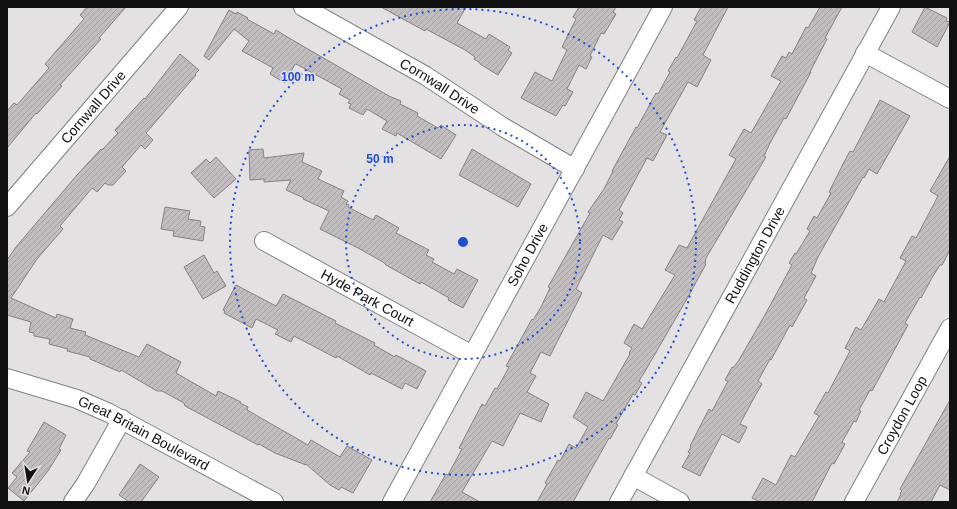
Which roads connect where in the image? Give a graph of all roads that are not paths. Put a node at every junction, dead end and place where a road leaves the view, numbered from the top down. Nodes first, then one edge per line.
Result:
1 (180, 7) edge
2 (304, 7) edge
3 (663, 7) edge
4 (891, 7) edge
5 (865, 53) junction
6 (950, 99) edge
7 (575, 169) junction
8 (7, 208) edge
9 (264, 241) dead end
10 (950, 328) edge
11 (472, 355) junction
12 (7, 378) edge
13 (122, 419) junction
14 (633, 476) junction
15 (73, 502) edge
16 (274, 502) edge
17 (392, 502) edge
18 (619, 502) edge
19 (680, 502) edge
20 (854, 502) edge

1 - 8 street, Cornwall Drive
2 - 7 street, Cornwall Drive
3 - 7 street, Soho Drive
4 - 5 street, Ruddington Drive
5 - 6 street
5 - 14 street, Ruddington Drive
7 - 11 street, Soho Drive
9 - 11 street, Hyde Park Court
10 - 20 street, Croydon Loop
11 - 17 street, Soho Drive
12 - 13 street, Great Britain Boulevard
13 - 15 street
13 - 16 street, Great Britain Boulevard
14 - 18 street, Ruddington Drive
14 - 19 street

